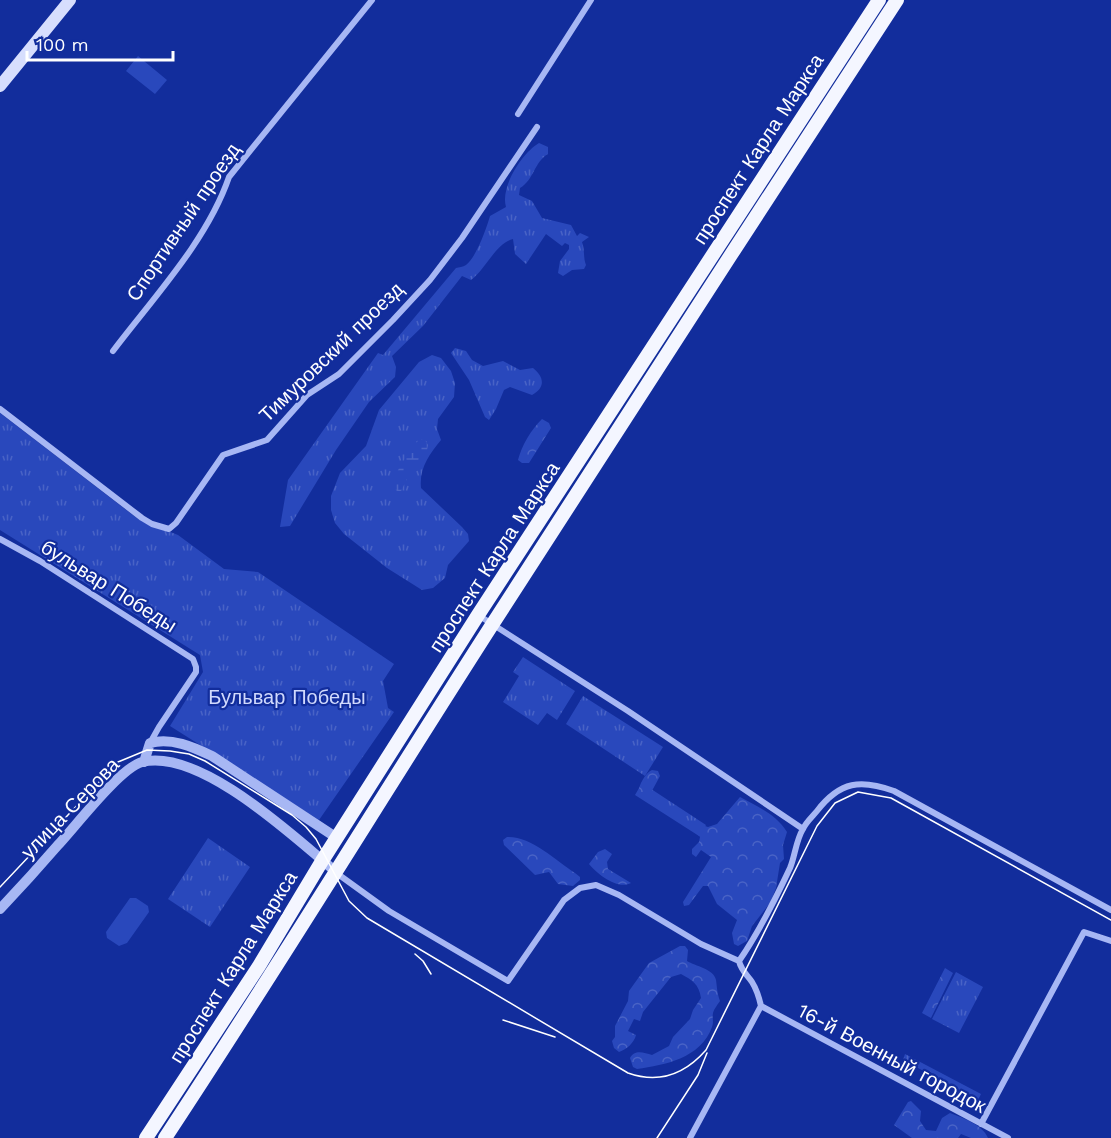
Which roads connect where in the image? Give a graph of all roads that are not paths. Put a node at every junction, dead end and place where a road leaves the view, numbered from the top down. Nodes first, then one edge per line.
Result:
1 (70, 0) edge
2 (372, 0) edge
3 (591, 0) edge
4 (879, 0) edge
5 (897, 0) edge
6 (0, 86) edge
7 (518, 114) dead end
8 (537, 127) dead end
9 (113, 351) dead end
10 (0, 409) edge
11 (0, 538) edge
12 (478, 615) junction
13 (492, 624) junction
14 (150, 744) junction
15 (144, 762) junction
16 (803, 829) junction
17 (337, 838) junction
18 (322, 861) junction
19 (335, 871) junction
20 (0, 909) edge
21 (1111, 910) edge
22 (1111, 941) edge
23 (739, 961) junction
24 (761, 1006) junction
25 (981, 1124) junction
26 (1000, 1136) edge
27 (146, 1138) edge
28 (165, 1138) edge
29 (690, 1138) edge
30 (1008, 1138) edge

1 - 6 main road
2 - 9 street, Спортивный проезд
3 - 7 street
4 - 12 main road, проспект Карла Маркса
5 - 13 main road, проспект Карла Маркса
8 - 10 street, Тимуровский проезд
11 - 14 street, бульвар Победы
12 - 13 street
12 - 17 main road, проспект Карла Маркса
13 - 16 street
13 - 19 main road, проспект Карла Маркса
14 - 15 street
14 - 17 street
15 - 18 street
15 - 20 street, улица Серова
16 - 21 street
16 - 23 street
17 - 18 main road, проспект Карла Маркса
18 - 19 street
18 - 27 main road, проспект Карла Маркса
19 - 23 street
19 - 28 main road, проспект Карла Маркса
22 - 25 street
23 - 24 street
24 - 25 street, 16-й Военный городок
24 - 29 street
25 - 26 street, 16-й Военный городок
26 - 30 street, 16-й Военный городок

